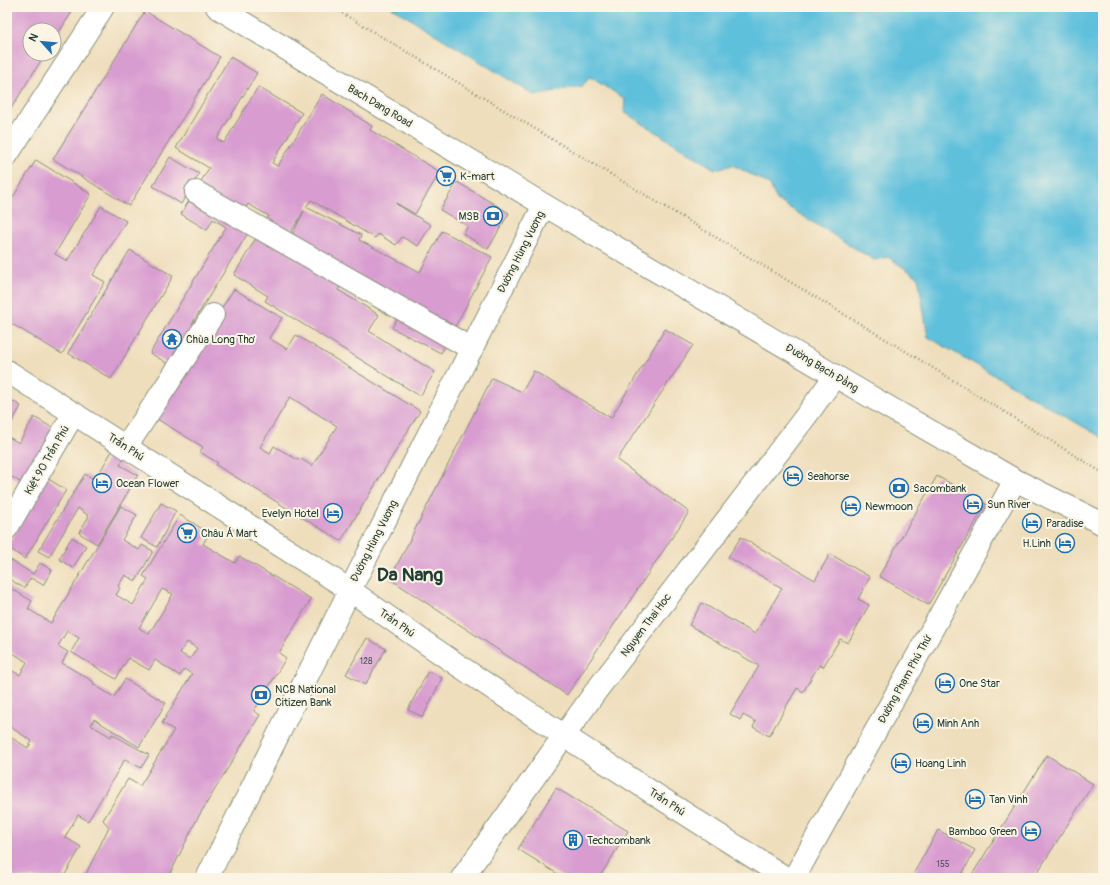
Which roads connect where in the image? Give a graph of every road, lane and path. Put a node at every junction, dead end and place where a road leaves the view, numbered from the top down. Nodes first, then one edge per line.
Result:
1 (103, 7) edge
2 (216, 7) edge
3 (332, 7) edge
4 (7, 155) edge
5 (196, 192) dead end
6 (544, 205) junction
7 (213, 315) dead end
8 (472, 349) junction
9 (7, 371) edge
10 (835, 376) junction
11 (74, 413) junction
12 (126, 447) junction
13 (1103, 473) edge
14 (1015, 480) junction
15 (1103, 524) edge
16 (7, 528) edge
17 (350, 590) junction
18 (564, 736) junction
19 (206, 878) edge
20 (462, 878) edge
21 (786, 878) edge
22 (794, 878) edge

1 - 4 main road
2 - 6 main road, Bach Dang Road
3 - 13 path
5 - 8 main road
6 - 8 main road, Đường Hùng Vương
6 - 10 main road, Đường Bạch Đằng
7 - 12 main road
8 - 17 main road, Đường Hùng Vương
9 - 11 main road, Trần Phú
10 - 14 main road, Đường Bạch Đằng
10 - 18 main road, Nguyen Thai Hoc
11 - 12 main road, Trần Phú
11 - 16 main road, Kiệt 90 Trần Phú
12 - 17 main road, Trần Phú
14 - 15 main road, Đường Bạch Đằng
14 - 22 main road, Đường Phạm Phú Thứ
17 - 18 main road, Trần Phú
17 - 19 main road, Đường Hùng Vương
18 - 20 main road, Nguyen Thai Hoc
18 - 21 main road, Trần Phú

